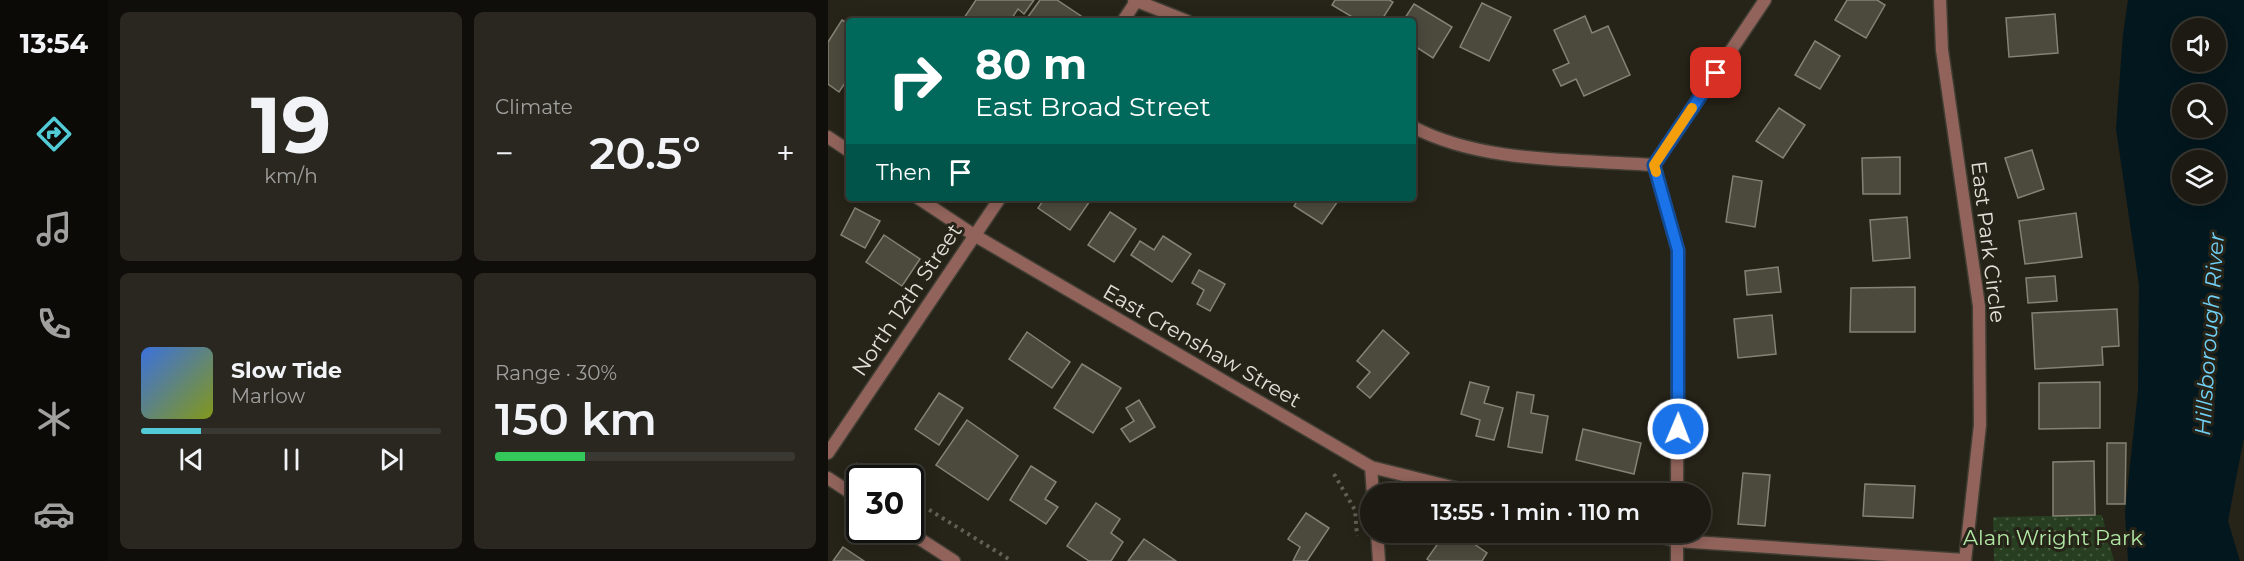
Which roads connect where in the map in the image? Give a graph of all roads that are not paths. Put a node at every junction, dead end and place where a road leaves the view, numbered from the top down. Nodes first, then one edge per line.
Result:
1 (1765, 0) edge
2 (1940, 0) edge
3 (1136, 1) edge
4 (1125, 18) edge
5 (1179, 18) edge
6 (1416, 128) edge
7 (828, 137) edge
8 (846, 149) edge
9 (1654, 165) junction
10 (923, 201) edge
11 (998, 201) edge
12 (974, 235) junction
13 (828, 453) edge
14 (1371, 467) junction
15 (828, 478) edge
16 (1372, 483) edge
17 (1436, 483) edge
18 (1677, 483) edge
19 (846, 490) edge
20 (1711, 540) edge
21 (924, 542) edge
22 (1378, 543) edge
23 (1677, 543) edge
24 (954, 561) edge
25 (1379, 561) edge
26 (1677, 561) edge
27 (1965, 561) edge

1 - 9 street
2 - 27 street, East Park Circle
3 - 4 street
3 - 5 street
6 - 9 street
7 - 8 street
9 - 18 street
10 - 12 street, East Crenshaw Street
11 - 12 street, North 12th Street
12 - 13 street, North 12th Street
12 - 14 street, East Crenshaw Street
14 - 16 street
14 - 17 street, East Crenshaw Street
15 - 19 street
20 - 27 street
21 - 24 street
22 - 25 street
23 - 26 street

